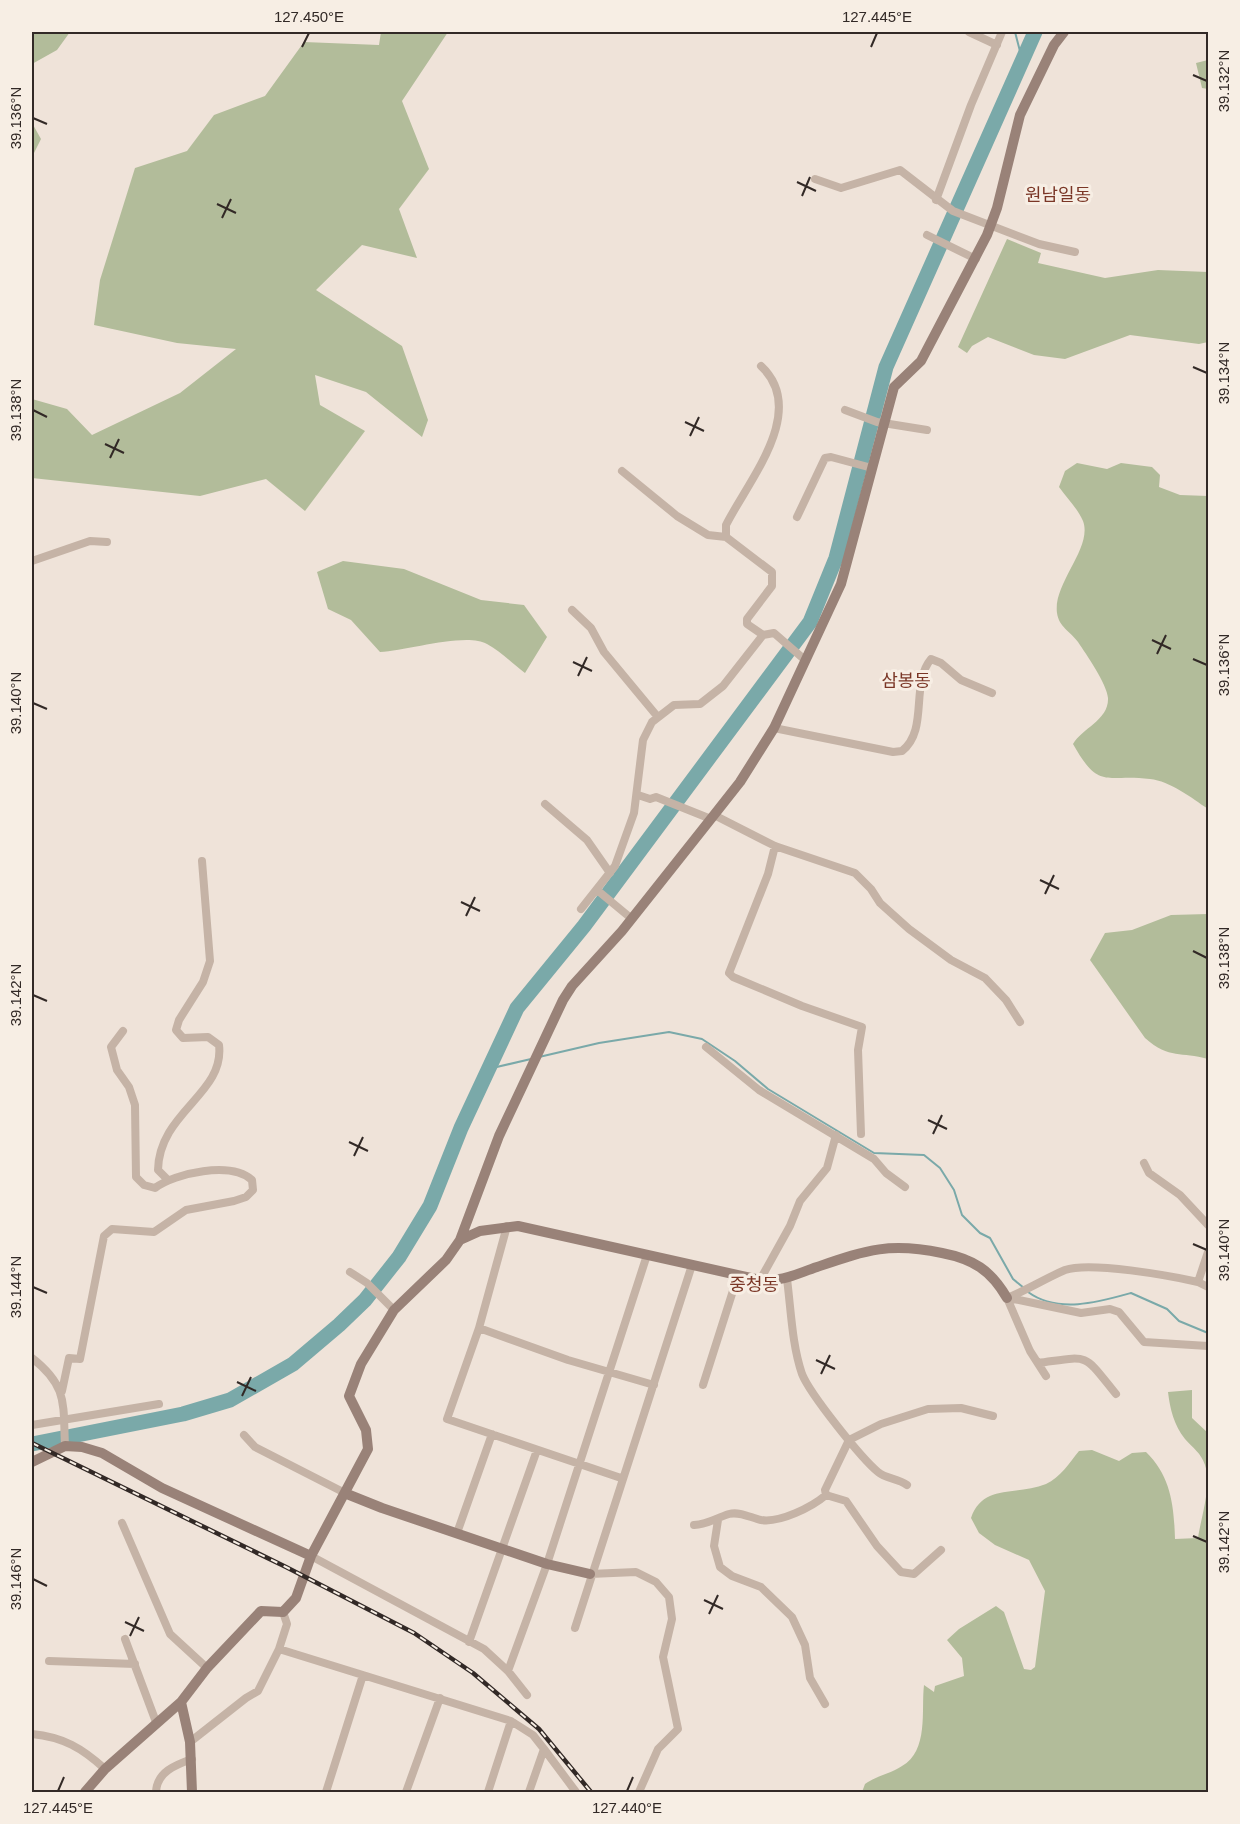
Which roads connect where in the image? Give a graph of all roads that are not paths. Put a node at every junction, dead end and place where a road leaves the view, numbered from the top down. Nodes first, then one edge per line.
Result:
1 (969, 32) edge
2 (1002, 32) edge
3 (1064, 32) edge
4 (997, 45) junction
5 (815, 179) dead end
6 (936, 200) junction
7 (991, 225) junction
8 (927, 235) dead end
9 (1075, 252) dead end
10 (976, 259) junction
11 (761, 366) dead end
12 (845, 410) dead end
13 (881, 422) junction
14 (927, 430) dead end
15 (869, 467) junction
16 (622, 471) dead end
17 (797, 517) dead end
18 (726, 537) junction
19 (106, 542) dead end
20 (32, 561) edge
21 (572, 610) dead end
22 (763, 635) junction
23 (802, 656) junction
24 (992, 693) dead end
25 (657, 716) junction
26 (774, 728) junction
27 (638, 795) junction
28 (545, 804) dead end
29 (712, 817) junction
30 (775, 846) junction
31 (202, 861) dead end
32 (610, 873) junction
33 (598, 891) junction
34 (581, 909) dead end
35 (632, 919) junction
36 (1020, 1022) dead end
37 (123, 1031) dead end
38 (706, 1047) dead end
39 (861, 1134) dead end
40 (836, 1136) junction
41 (1144, 1163) dead end
42 (167, 1179) junction
43 (905, 1187) dead end
44 (1209, 1225) edge
45 (507, 1226) junction
46 (460, 1240) junction
47 (1209, 1252) edge
48 (647, 1255) junction
49 (692, 1265) junction
50 (350, 1272) dead end
51 (738, 1275) junction
52 (787, 1279) junction
53 (760, 1280) junction
54 (1198, 1282) junction
55 (1209, 1287) edge
56 (1007, 1298) junction
57 (394, 1310) junction
58 (479, 1328) junction
59 (1209, 1346) edge
60 (32, 1358) edge
61 (1038, 1363) junction
62 (610, 1373) junction
63 (1046, 1376) dead end
64 (654, 1385) junction
65 (703, 1385) dead end
66 (62, 1391) junction
67 (1116, 1394) dead end
68 (159, 1404) dead end
69 (993, 1416) dead end
70 (63, 1423) junction
71 (32, 1425) edge
72 (492, 1434) junction
73 (244, 1435) dead end
74 (849, 1440) junction
75 (65, 1443) junction
76 (537, 1450) junction
77 (32, 1462) edge
78 (580, 1464) junction
79 (621, 1478) junction
80 (907, 1485) dead end
81 (347, 1494) junction
82 (826, 1495) junction
83 (718, 1520) junction
84 (122, 1523) dead end
85 (694, 1525) dead end
86 (457, 1533) junction
87 (502, 1548) junction
88 (941, 1550) dead end
89 (311, 1556) junction
90 (547, 1564) junction
91 (590, 1574) junction
92 (283, 1612) junction
93 (574, 1628) dead end
94 (126, 1639) dead end
95 (469, 1642) junction
96 (279, 1649) junction
97 (49, 1661) dead end
98 (135, 1664) junction
99 (207, 1668) junction
100 (508, 1671) junction
101 (363, 1675) junction
102 (526, 1695) dead end
103 (440, 1698) junction
104 (181, 1702) junction
105 (825, 1704) dead end
106 (511, 1721) junction
107 (156, 1722) junction
108 (32, 1734) edge
109 (190, 1742) junction
110 (544, 1749) junction
111 (192, 1759) junction
112 (105, 1769) junction
113 (85, 1792) edge
114 (156, 1792) edge
115 (192, 1792) edge
116 (326, 1792) edge
117 (406, 1792) edge
118 (488, 1792) edge
119 (529, 1792) edge
120 (576, 1792) edge
121 (639, 1792) edge

1 - 4 street
2 - 4 street
3 - 7 main road
4 - 6 street
5 - 6 street
6 - 7 street
7 - 9 street
7 - 10 main road
8 - 10 street
10 - 13 main road
11 - 18 street
12 - 13 street
13 - 14 street
13 - 15 main road
15 - 17 street
15 - 23 main road
16 - 18 street
18 - 22 street
19 - 20 street
21 - 25 street
22 - 23 street
22 - 25 street
23 - 26 main road
24 - 26 street
25 - 27 street
26 - 29 main road
27 - 29 street
27 - 32 street
28 - 32 street
29 - 30 street
29 - 35 main road
30 - 36 street
30 - 39 street
31 - 42 street
32 - 33 street
33 - 34 street
33 - 35 street
35 - 46 main road
37 - 42 street
38 - 40 street
40 - 43 street
40 - 53 street
41 - 44 street
42 - 66 street
45 - 46 main road
45 - 48 main road
45 - 58 street
46 - 57 main road
47 - 54 street
48 - 49 main road
48 - 62 street
49 - 51 main road
49 - 64 street
50 - 57 street
51 - 53 main road
51 - 65 street
52 - 53 main road
52 - 56 main road
52 - 74 street
54 - 55 street
54 - 56 street
56 - 59 street
56 - 61 street
57 - 81 main road
58 - 62 street
58 - 72 street
60 - 66 street
61 - 63 street
61 - 67 street
62 - 64 street
62 - 78 street
64 - 79 street
66 - 70 street
68 - 70 street
69 - 74 street
70 - 71 street
70 - 75 street
72 - 76 street
72 - 86 street
73 - 81 street
74 - 80 street
74 - 82 street
75 - 77 main road
75 - 89 main road
76 - 78 street
76 - 87 street
78 - 79 street
78 - 90 street
79 - 91 street
81 - 86 main road
81 - 89 main road
82 - 83 street
82 - 88 street
83 - 85 street
83 - 105 street
84 - 99 street
86 - 87 main road
87 - 90 main road
87 - 95 street
89 - 92 main road
89 - 95 street
90 - 91 main road
90 - 100 street
91 - 93 street
91 - 121 street
92 - 96 street
92 - 99 main road
94 - 98 street
95 - 100 street
96 - 101 street
96 - 109 street
97 - 98 street
98 - 107 street
99 - 104 main road
100 - 102 street
101 - 103 street
101 - 116 street
103 - 106 street
103 - 117 street
104 - 107 main road
104 - 109 main road
106 - 110 street
106 - 118 street
107 - 112 main road
108 - 112 street
109 - 111 main road
110 - 119 street
110 - 120 street
111 - 114 street
111 - 115 main road
112 - 113 main road

